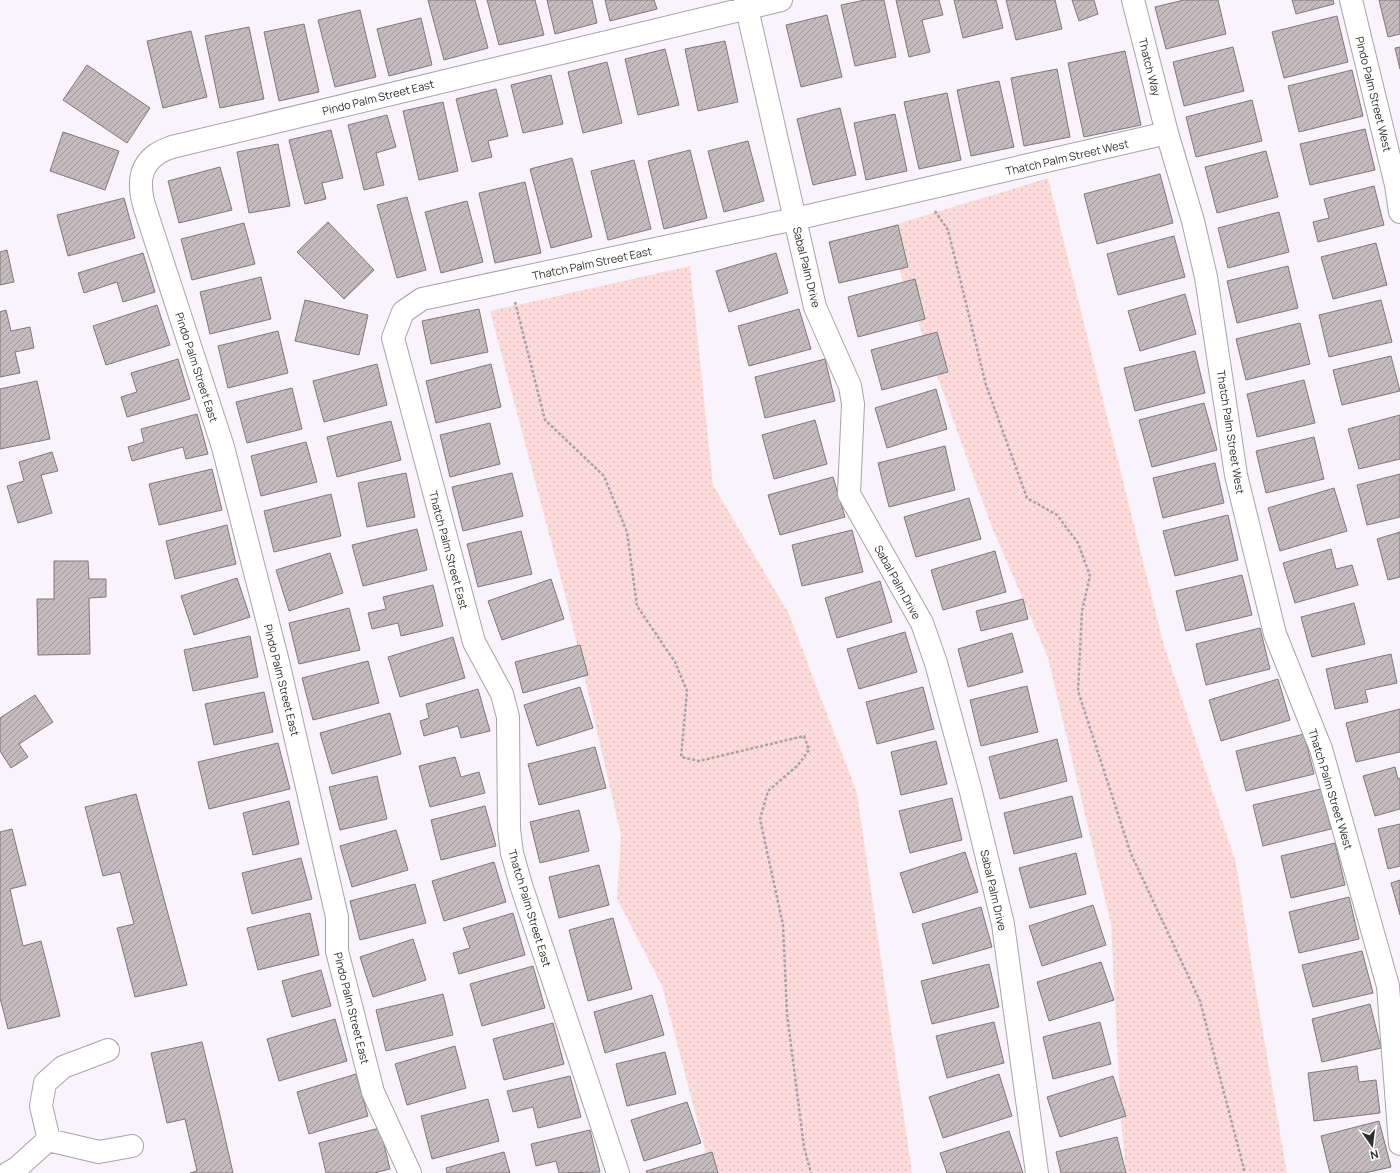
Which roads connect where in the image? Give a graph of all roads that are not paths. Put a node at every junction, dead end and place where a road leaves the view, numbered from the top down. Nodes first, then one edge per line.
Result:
1 (781, 0) edge
2 (1133, 0) edge
3 (1351, 0) edge
4 (746, 4) edge
5 (1167, 133) junction
6 (1400, 212) edge
7 (795, 219) junction
8 (108, 1050) dead end
9 (50, 1140) junction
10 (1400, 1144) edge
11 (132, 1146) dead end
12 (8, 1173) edge
13 (410, 1173) edge
14 (618, 1173) edge
15 (1037, 1173) edge

1 - 4 street
2 - 5 street, Thatch Way
3 - 6 street, Pindo Palm Street West
4 - 7 street, Sabal Palm Drive
4 - 13 street, Pindo Palm Street East
5 - 7 street, Thatch Palm Street West
5 - 10 street, Thatch Palm Street West
7 - 14 street, Thatch Palm Street East
7 - 15 street, Sabal Palm Drive
8 - 9 street
9 - 11 street
9 - 12 street

